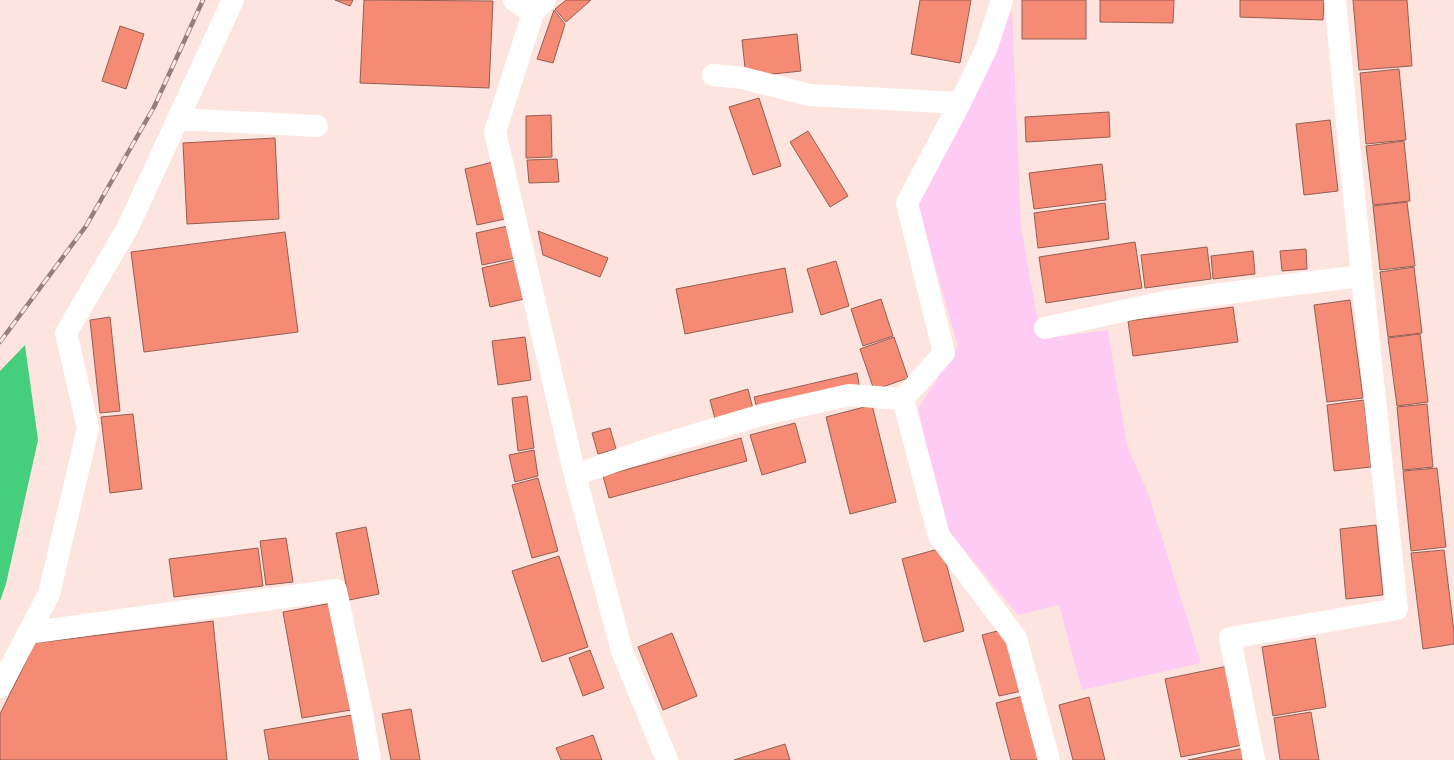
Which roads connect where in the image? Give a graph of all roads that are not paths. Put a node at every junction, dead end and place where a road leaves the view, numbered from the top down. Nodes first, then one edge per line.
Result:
1 (233, 0) edge
2 (514, 0) edge
3 (1002, 0) edge
4 (1335, 0) edge
5 (539, 6) edge
6 (713, 75) dead end
7 (960, 103) junction
8 (178, 119) junction
9 (316, 126) dead end
10 (1362, 276) junction
11 (1045, 328) dead end
12 (903, 400) junction
13 (575, 475) junction
14 (28, 633) junction
15 (0, 687) edge
16 (370, 760) edge
17 (666, 760) edge
18 (1050, 760) edge
19 (1254, 760) edge

1 - 8 street
2 - 5 street
3 - 7 street
4 - 10 street
5 - 13 street
6 - 7 street
7 - 12 street
8 - 9 street
8 - 14 street
10 - 11 street
10 - 19 street
12 - 13 street
12 - 18 street
13 - 17 street
14 - 15 street
14 - 16 street

